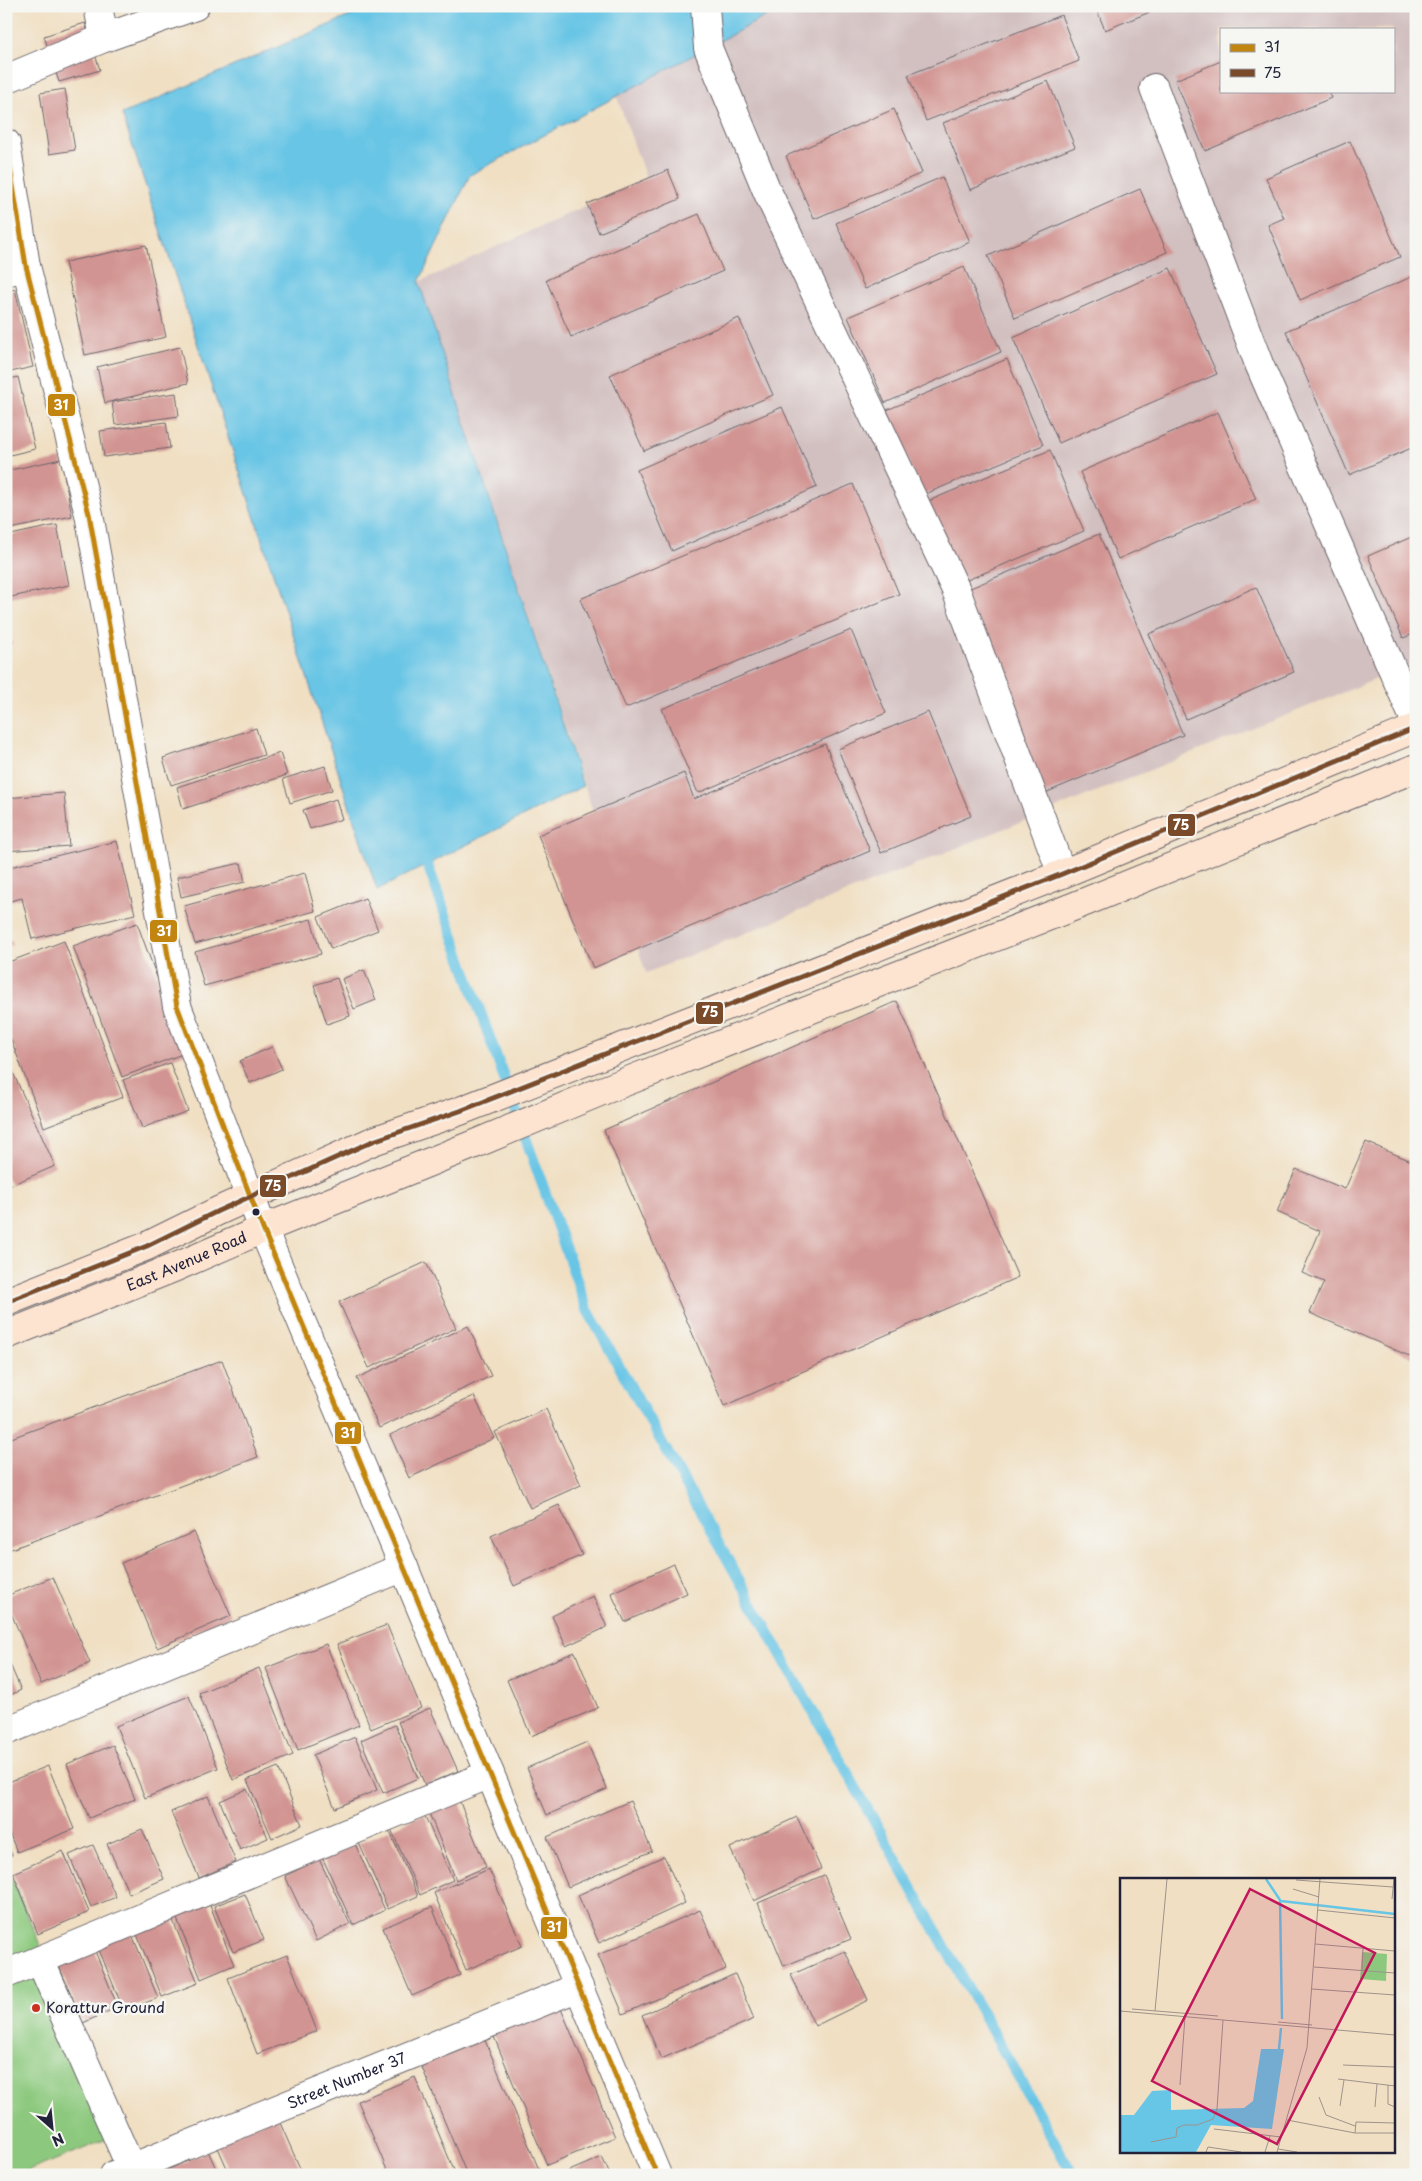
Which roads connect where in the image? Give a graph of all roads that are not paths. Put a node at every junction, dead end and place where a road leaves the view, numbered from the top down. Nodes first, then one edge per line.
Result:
1 (98, 6) edge
2 (195, 6) edge
3 (705, 6) edge
4 (104, 38) junction
5 (6, 79) edge
6 (1154, 88) dead end
7 (6, 143) edge
8 (16, 269) edge
9 (1416, 723) edge
10 (1416, 728) edge
11 (1416, 768) edge
12 (1062, 874) junction
13 (251, 1197) junction
14 (263, 1229) junction
15 (6, 1302) edge
16 (6, 1335) edge
17 (404, 1567) junction
18 (6, 1731) edge
19 (490, 1774) junction
20 (40, 1960) junction
21 (6, 1974) edge
22 (579, 1986) junction
23 (122, 2171) edge
24 (657, 2175) edge

1 - 4 street
2 - 4 street
3 - 12 street
4 - 5 street
6 - 9 street
7 - 8 street
8 - 13 street
10 - 12 main road, East Avenue Road
11 - 14 main road, East Avenue Road
12 - 13 main road, East Avenue Road
13 - 14 street
13 - 15 main road, East Avenue Road
14 - 16 main road, East Avenue Road
14 - 17 street
17 - 18 street
17 - 19 street
19 - 20 street
19 - 22 street
20 - 21 street
20 - 23 street
22 - 23 street, Street Number 37
22 - 24 street

